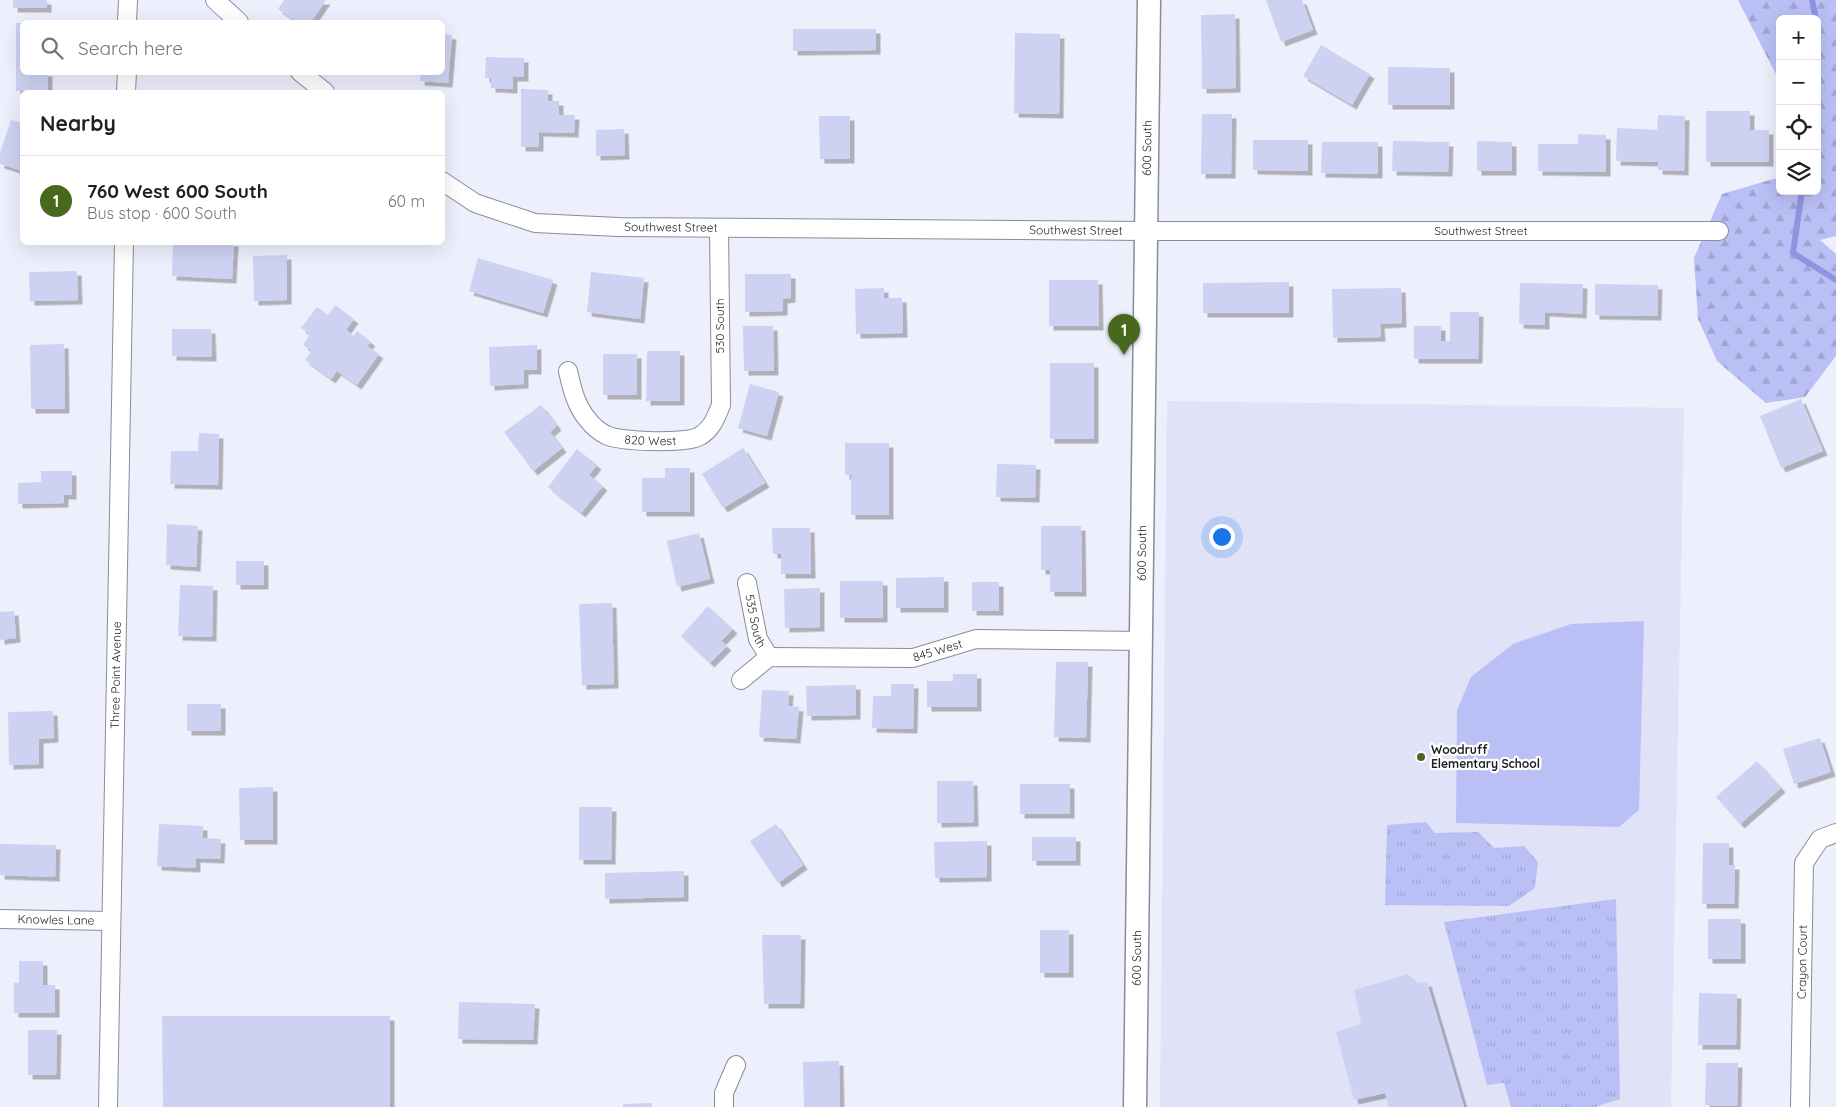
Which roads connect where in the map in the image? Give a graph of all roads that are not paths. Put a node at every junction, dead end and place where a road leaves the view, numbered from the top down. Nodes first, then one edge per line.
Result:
1 (128, 0) edge
2 (215, 0) edge
3 (1149, 0) edge
4 (128, 20) edge
5 (237, 20) edge
6 (127, 75) edge
7 (304, 75) edge
8 (126, 90) edge
9 (322, 90) edge
10 (445, 183) edge
11 (719, 228) junction
12 (1146, 231) junction
13 (1719, 231) dead end
14 (124, 245) edge
15 (568, 371) dead end
16 (714, 424) joint
17 (747, 583) dead end
18 (1142, 641) junction
19 (769, 657) junction
20 (741, 680) dead end
21 (1836, 833) edge
22 (0, 919) edge
23 (111, 921) junction
24 (736, 1065) dead end
25 (108, 1107) edge
26 (724, 1107) edge
27 (1135, 1107) edge
28 (1800, 1107) edge

1 - 4 street
2 - 5 street
3 - 12 street, 600 South
6 - 8 street
7 - 9 street
10 - 11 street, Southwest Street
11 - 12 street, Southwest Street
11 - 16 street, 530 South
12 - 13 street, Southwest Street
12 - 18 street, 600 South
14 - 23 street, Three Point Avenue
15 - 16 street, 820 West
17 - 19 street, 535 South
18 - 19 street, 845 West
18 - 27 street, 600 South
19 - 20 street
21 - 28 street, Crayon Court
22 - 23 street, Knowles Lane
23 - 25 street, Three Point Avenue
24 - 26 street

